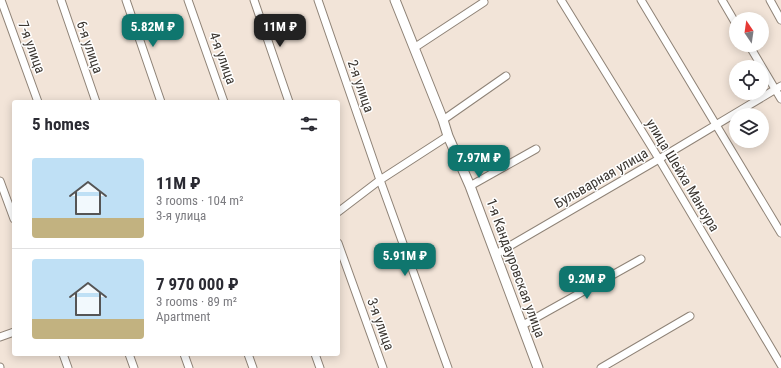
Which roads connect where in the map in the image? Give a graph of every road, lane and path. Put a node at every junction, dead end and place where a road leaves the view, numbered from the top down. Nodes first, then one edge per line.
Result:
1 (1, 0) edge
2 (60, 0) edge
3 (126, 0) edge
4 (188, 0) edge
5 (254, 0) edge
6 (318, 0) edge
7 (561, 0) edge
8 (641, 0) edge
9 (722, 0) edge
10 (770, 0) edge
11 (398, 1) edge
12 (484, 2) dead end
13 (729, 12) edge
14 (781, 20) edge
15 (414, 48) junction
16 (506, 76) dead end
17 (769, 76) edge
18 (778, 88) edge
19 (781, 99) edge
20 (37, 100) edge
21 (95, 100) edge
22 (160, 100) edge
23 (223, 100) edge
24 (288, 100) edge
25 (443, 120) junction
26 (717, 125) junction
27 (448, 136) junction
28 (536, 149) dead end
29 (659, 159) junction
30 (380, 180) junction
31 (0, 182) edge
32 (470, 186) junction
33 (340, 210) edge
34 (12, 214) edge
35 (781, 233) edge
36 (340, 249) edge
37 (496, 254) junction
38 (641, 259) dead end
39 (690, 316) dead end
40 (523, 325) junction
41 (12, 333) edge
42 (0, 337) edge
43 (64, 356) edge
44 (130, 356) edge
45 (185, 356) edge
46 (249, 356) edge
47 (316, 356) edge
48 (781, 365) edge
49 (68, 368) edge
50 (134, 368) edge
51 (189, 368) edge
52 (253, 368) edge
53 (320, 368) edge
54 (383, 368) edge
55 (448, 368) edge
56 (538, 368) edge
57 (602, 368) edge

1 - 20 street, 7-я улица
2 - 21 street, 6-я улица
3 - 22 street
4 - 23 street, 4-я улица
5 - 24 street
6 - 30 street, 2-я улица
7 - 29 street, улица Шейха Мансура
8 - 26 street
9 - 13 street
10 - 14 street
11 - 15 street, 1-я Кандауровская улица
12 - 15 street
15 - 25 street, 1-я Кандауровская улица
16 - 25 street
17 - 18 street
18 - 19 street
18 - 26 street, Бульварная улица
25 - 27 street, 1-я Кандауровская улица
26 - 29 street, Бульварная улица
26 - 35 street
27 - 30 street
27 - 32 street, 1-я Кандауровская улица
28 - 32 street
29 - 37 street, Бульварная улица
29 - 48 street, улица Шейха Мансура
30 - 33 street
30 - 55 street, 2-я улица
31 - 34 street
32 - 37 street, 1-я Кандауровская улица
36 - 54 street, 3-я улица
37 - 40 street, 1-я Кандауровская улица
38 - 40 street
39 - 57 street
40 - 56 street, 1-я Кандауровская улица
41 - 42 street
43 - 49 street
44 - 50 street
45 - 51 street
46 - 52 street
47 - 53 street

